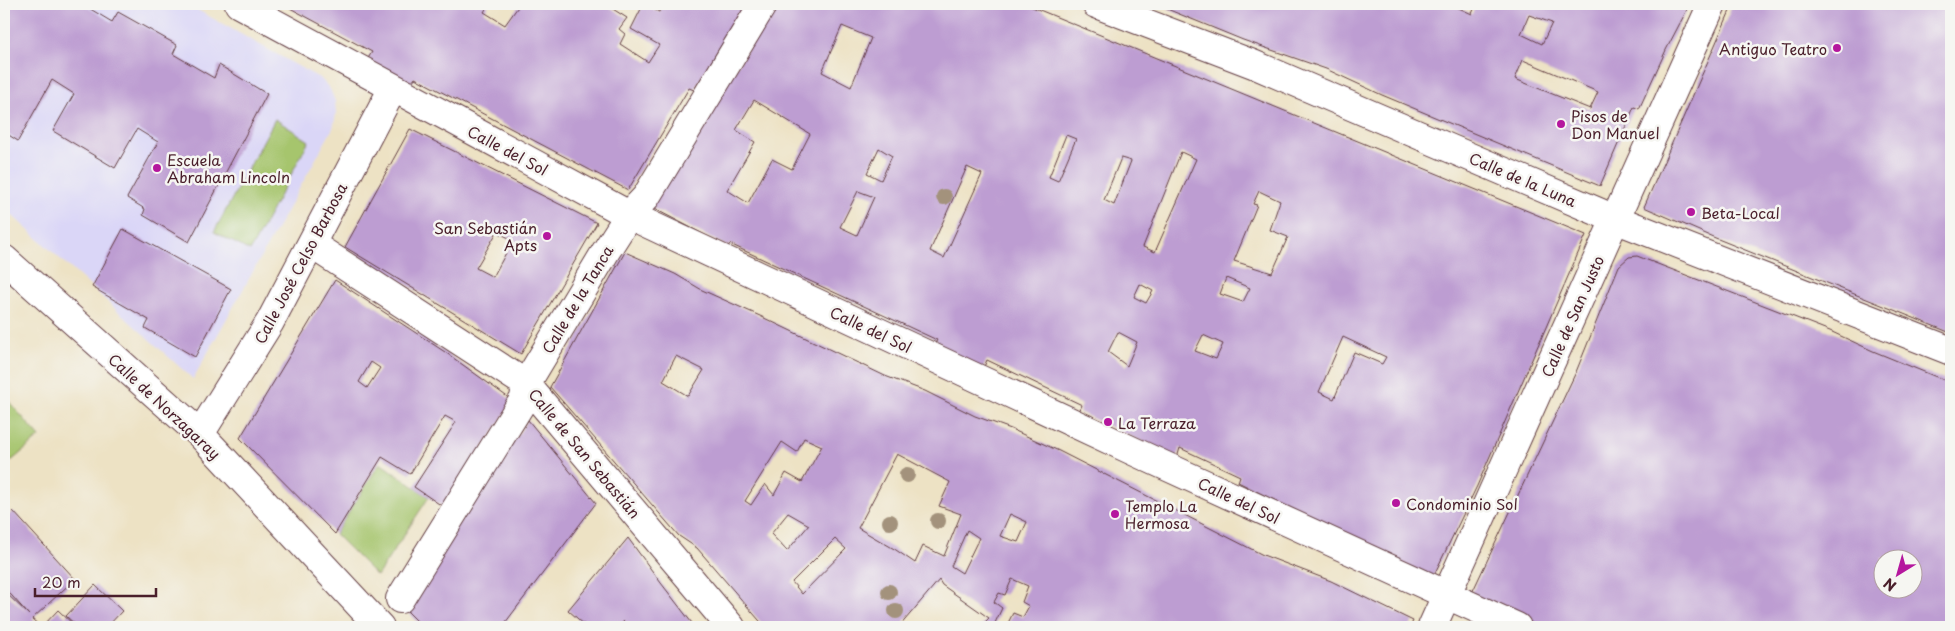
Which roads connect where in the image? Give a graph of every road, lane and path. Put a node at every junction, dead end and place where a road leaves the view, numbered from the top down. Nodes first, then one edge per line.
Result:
1 (239, 4) edge
2 (763, 4) edge
3 (1096, 4) edge
4 (1712, 4) edge
5 (392, 88) junction
6 (629, 215) junction
7 (1616, 219) junction
8 (311, 244) junction
9 (4, 259) edge
10 (1951, 352) edge
11 (526, 384) junction
12 (200, 434) junction
13 (1446, 594) junction
14 (400, 599) dead end
15 (380, 627) edge
16 (731, 627) edge
17 (1432, 627) edge
18 (1517, 627) edge

1 - 5 street, Calle del Sol
2 - 6 street, Calle de la Tanca
3 - 7 street, Calle de la Luna
4 - 7 street, Calle de San Justo
5 - 6 street, Calle del Sol
5 - 8 street, Calle José Celso Barbosa
6 - 11 street, Calle de la Tanca
6 - 13 street, Calle del Sol
7 - 10 street, Calle de la Luna
7 - 13 street, Calle de San Justo
8 - 11 street, Calle de San Sebastián
8 - 12 street, Calle José Celso Barbosa
9 - 12 street, Calle de Norzagaray
11 - 14 street, Calle de la Tanca
11 - 16 street, Calle de San Sebastián
12 - 15 street, Calle de Norzagaray
13 - 17 street, Calle de San Justo
13 - 18 street, Calle del Sol

